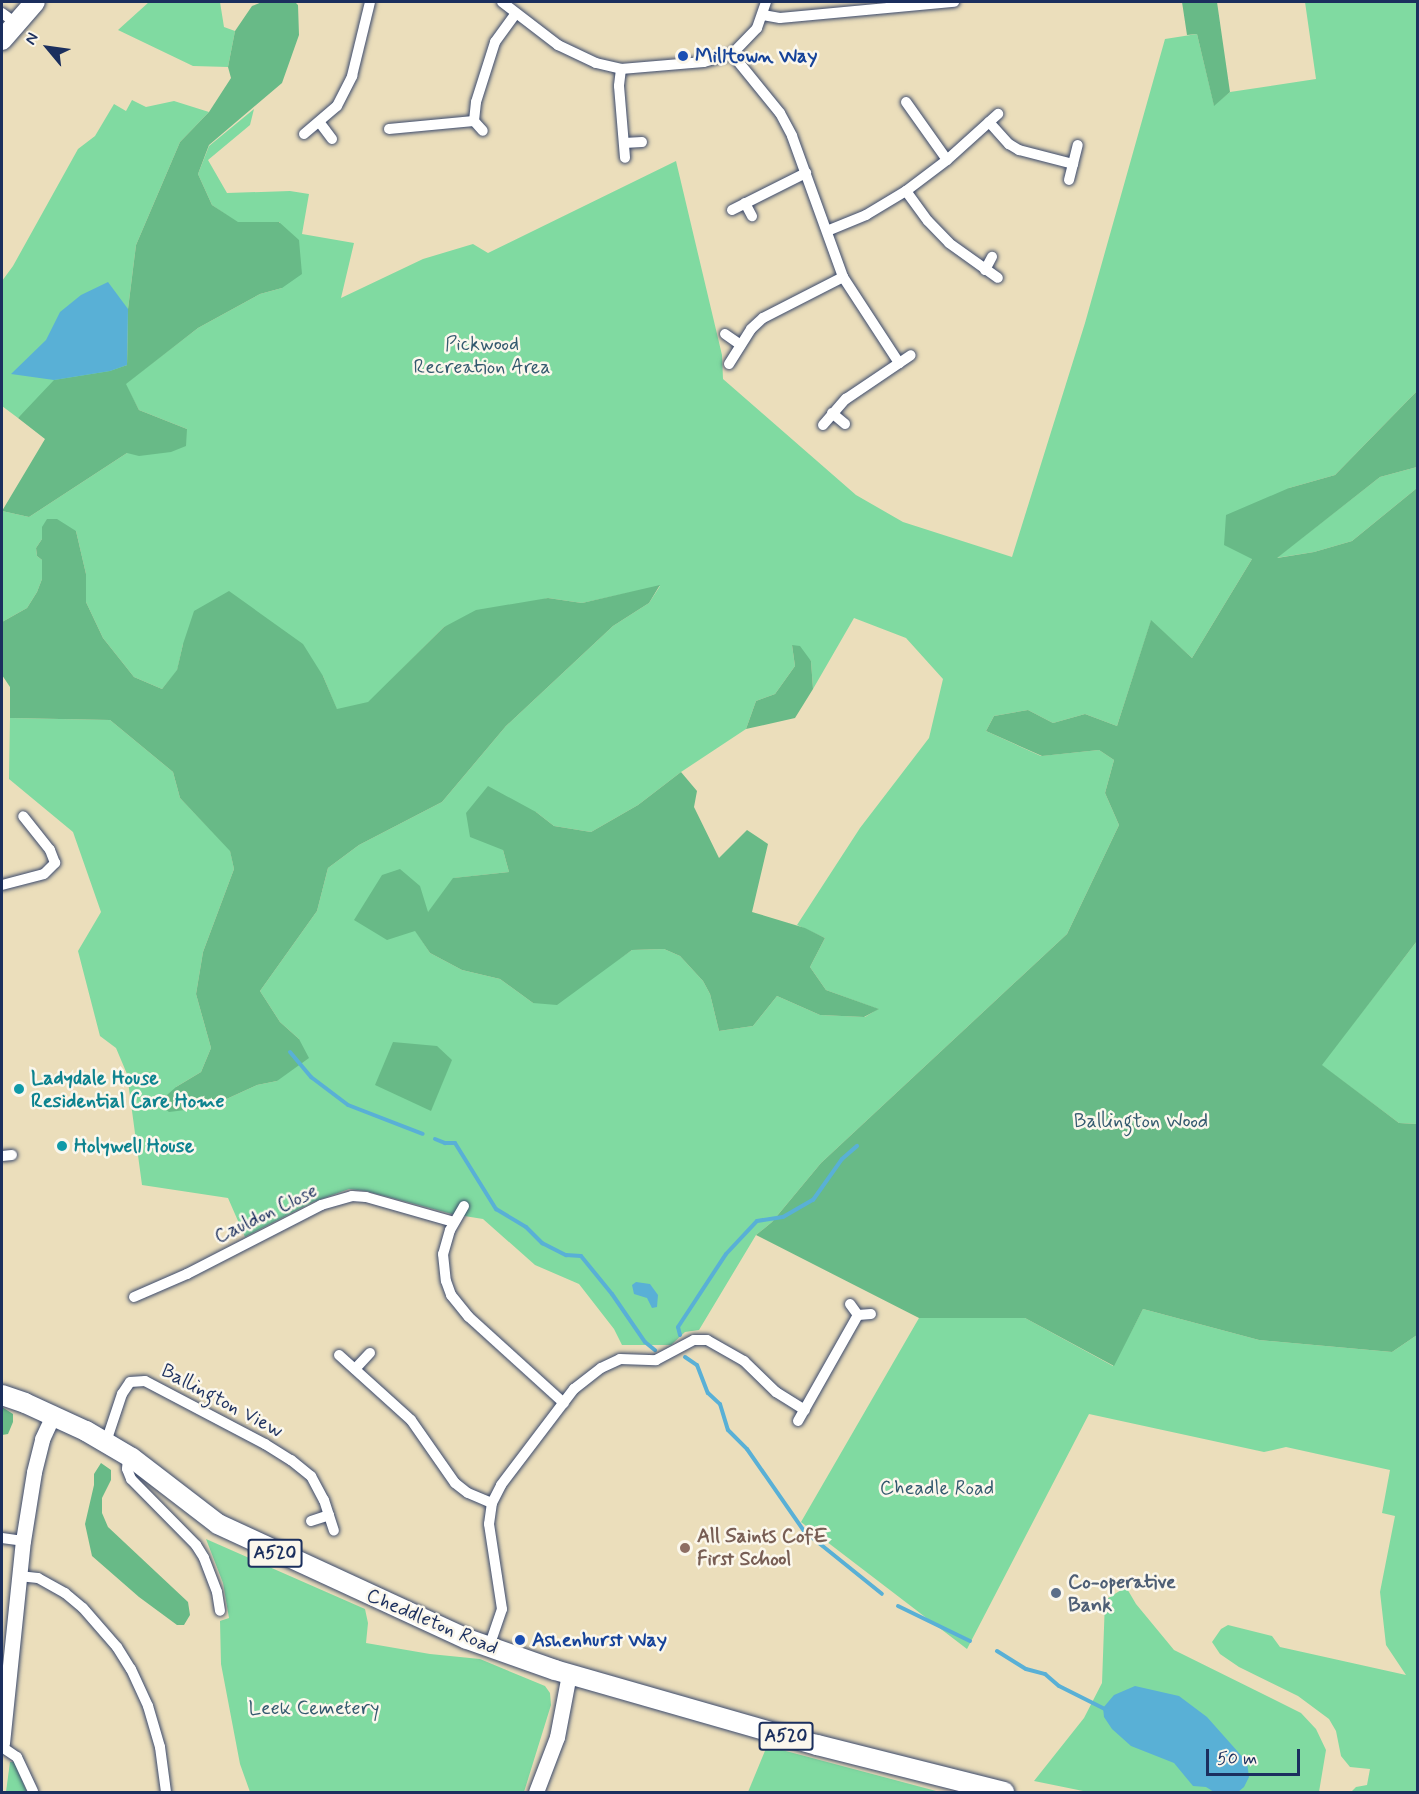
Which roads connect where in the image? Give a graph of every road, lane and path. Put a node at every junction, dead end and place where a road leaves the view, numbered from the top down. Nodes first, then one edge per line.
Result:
1 (35, 2) edge
2 (370, 2) edge
3 (502, 2) edge
4 (766, 2) edge
5 (954, 2) edge
6 (515, 14) junction
7 (764, 15) junction
8 (9, 18) edge
9 (2, 40) edge
10 (732, 54) junction
11 (621, 69) junction
12 (906, 102) dead end
13 (923, 103) dead end
14 (913, 111) junction
15 (998, 114) dead end
16 (474, 121) junction
17 (989, 122) junction
18 (320, 123) junction
19 (389, 129) dead end
20 (483, 131) dead end
21 (304, 134) dead end
22 (332, 139) dead end
23 (642, 142) dead end
24 (624, 143) junction
25 (1078, 145) dead end
26 (625, 158) dead end
27 (947, 160) junction
28 (1073, 164) junction
29 (806, 173) junction
30 (1069, 180) dead end
31 (906, 191) junction
32 (745, 204) junction
33 (732, 210) dead end
34 (752, 216) dead end
35 (826, 231) junction
36 (992, 257) dead end
37 (984, 270) junction
38 (843, 277) junction
39 (998, 278) dead end
40 (725, 334) dead end
41 (741, 345) junction
42 (911, 355) dead end
43 (899, 363) junction
44 (729, 364) dead end
45 (832, 414) junction
46 (845, 424) dead end
47 (823, 425) dead end
48 (23, 816) dead end
49 (2, 885) edge
50 (464, 1206) dead end
51 (454, 1222) junction
52 (134, 1297) dead end
53 (850, 1304) dead end
54 (871, 1314) dead end
55 (858, 1315) junction
56 (370, 1353) dead end
57 (339, 1355) dead end
58 (355, 1370) junction
59 (2, 1395) edge
60 (564, 1403) junction
61 (804, 1410) junction
62 (53, 1415) junction
63 (798, 1421) dead end
64 (105, 1442) junction
65 (128, 1456) junction
66 (492, 1503) junction
67 (329, 1515) junction
68 (311, 1521) dead end
69 (334, 1530) dead end
70 (2, 1538) edge
71 (23, 1541) junction
72 (20, 1576) junction
73 (220, 1611) dead end
74 (489, 1647) junction
75 (569, 1674) junction
76 (2, 1745) edge
77 (33, 1792) edge
78 (166, 1792) edge
79 (536, 1792) edge
80 (1004, 1792) edge

1 - 8 highway
2 - 18 street
3 - 6 street
4 - 7 street
5 - 7 street
6 - 11 street
6 - 16 street
7 - 10 street
8 - 9 highway
10 - 11 street
10 - 29 street
11 - 24 street
12 - 14 street
13 - 14 street
14 - 27 street
15 - 17 street
16 - 19 street
16 - 20 street
17 - 27 street
17 - 28 street
18 - 21 street
18 - 22 street
23 - 24 street
24 - 26 street
25 - 28 street
27 - 31 street
28 - 30 street
29 - 32 street
29 - 35 street
31 - 35 street
31 - 37 street
32 - 33 street
32 - 34 street
35 - 38 street
36 - 37 street
37 - 39 street
38 - 41 street
38 - 43 street
40 - 41 street
41 - 44 street
42 - 43 street
43 - 45 street
45 - 46 street
45 - 47 street
48 - 49 street
50 - 51 street
51 - 52 street, Cauldon Close
51 - 60 street
53 - 55 street
54 - 55 street
55 - 61 street
56 - 58 street
57 - 58 street
58 - 66 street
59 - 62 highway, Cheddleton Road / A520
60 - 61 street
60 - 66 street
61 - 63 street
62 - 64 highway, Cheddleton Road / A520
62 - 71 street
64 - 65 highway, Cheddleton Road / A520
64 - 67 street, Ballington View
65 - 73 street
65 - 74 highway, Cheddleton Road / A520
66 - 74 street
67 - 68 street
67 - 69 street, Ballington View
70 - 71 street
71 - 72 street
72 - 76 street
72 - 78 street
74 - 75 highway, Cheddleton Road / A520
75 - 79 street
75 - 80 highway, Cheddleton Road / A520
76 - 77 street

